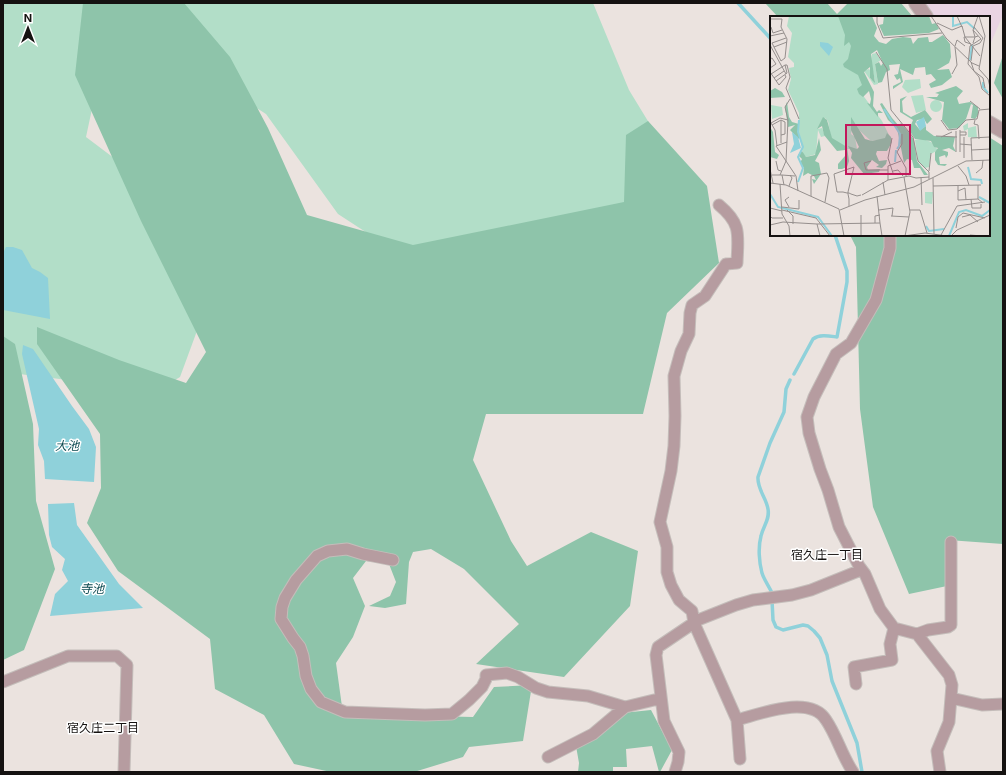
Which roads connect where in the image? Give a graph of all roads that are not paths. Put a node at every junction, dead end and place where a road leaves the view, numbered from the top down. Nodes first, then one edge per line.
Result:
1 (916, 3) edge
2 (925, 16) edge
3 (990, 124) edge
4 (1003, 131) edge
5 (719, 205) dead end
6 (890, 236) edge
7 (951, 542) dead end
8 (393, 560) dead end
9 (861, 570) junction
10 (694, 623) junction
11 (894, 628) junction
12 (917, 634) junction
13 (3, 682) edge
14 (856, 684) dead end
15 (951, 698) junction
16 (661, 700) junction
17 (1003, 704) edge
18 (625, 707) junction
19 (736, 720) junction
20 (548, 757) dead end
21 (740, 759) dead end
22 (124, 772) edge
23 (675, 772) edge
24 (854, 772) edge
25 (940, 772) edge

1 - 2 street
3 - 4 street
5 - 10 street
6 - 9 street
7 - 12 street
8 - 18 street
9 - 10 street
9 - 11 street
10 - 16 street
10 - 19 street
11 - 12 street
11 - 14 street
12 - 15 street
13 - 22 street
15 - 17 street
15 - 25 street
16 - 18 street
16 - 23 street
18 - 20 street
19 - 21 street
19 - 24 street

